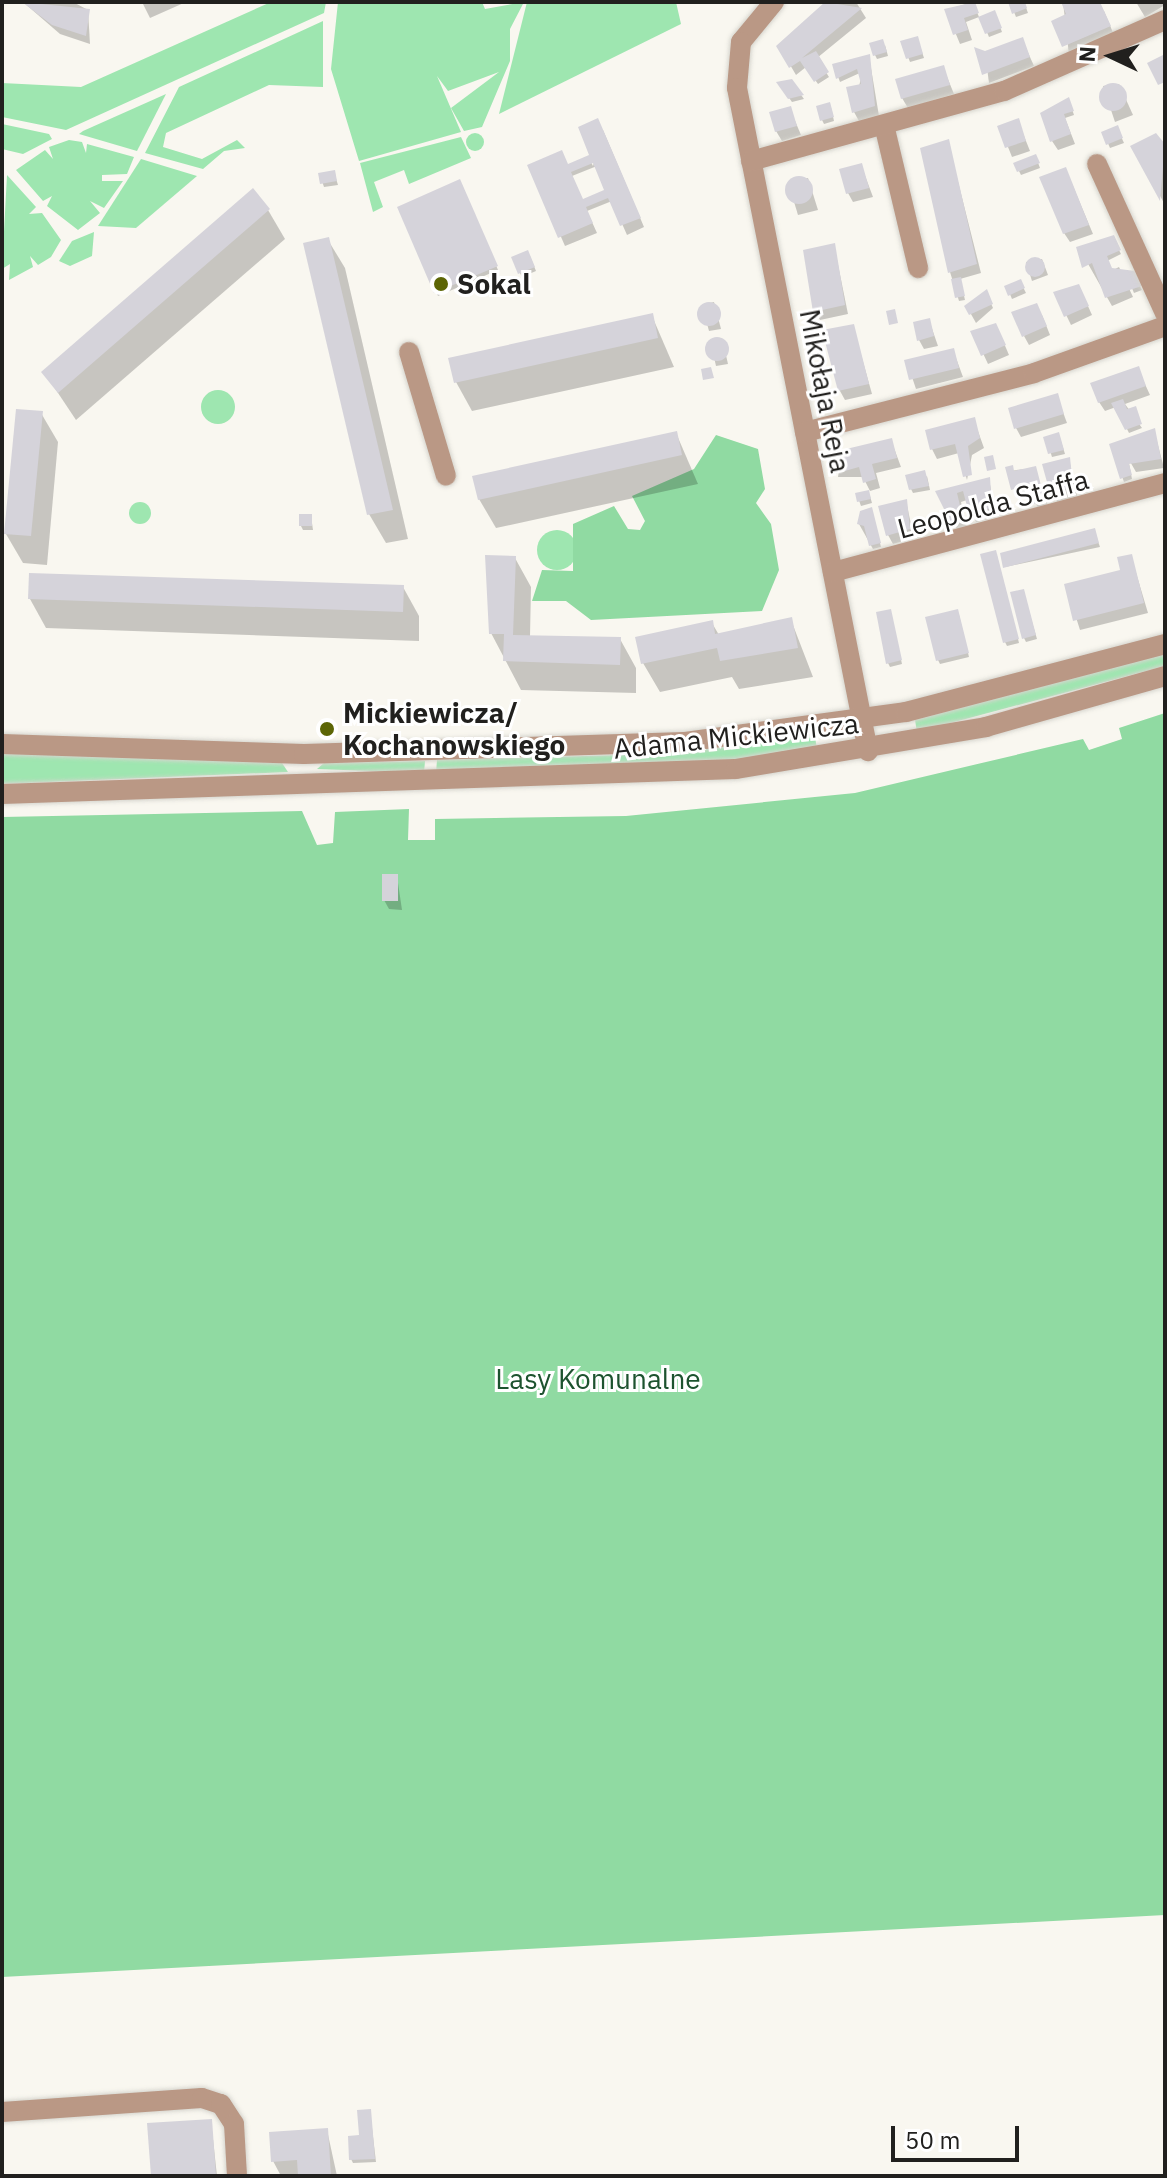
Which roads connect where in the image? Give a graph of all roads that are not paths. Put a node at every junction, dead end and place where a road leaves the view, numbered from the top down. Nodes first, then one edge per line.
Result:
1 (774, 2) edge
2 (1165, 20) edge
3 (885, 129) junction
4 (751, 161) junction
5 (1097, 164) dead end
6 (918, 268) dead end
7 (1165, 313) edge
8 (1165, 326) edge
9 (409, 352) dead end
10 (805, 432) junction
11 (446, 476) dead end
12 (1165, 483) edge
13 (833, 572) junction
14 (1165, 644) edge
15 (1165, 676) edge
16 (862, 720) junction
17 (2, 744) edge
18 (868, 751) junction
19 (304, 754) junction
20 (303, 786) junction
21 (2, 794) edge
22 (2, 2112) edge
23 (237, 2176) edge

1 - 4 street, Mikołaja Reja
2 - 3 street
3 - 4 street
3 - 6 street
4 - 10 street, Mikołaja Reja
5 - 7 street
8 - 10 street
9 - 11 street
10 - 13 street, Mikołaja Reja
12 - 13 street, Leopolda Staffa
13 - 16 street, Mikołaja Reja
14 - 16 street, Adama Mickiewicza
15 - 18 street, Adama Mickiewicza
16 - 18 street, Mikołaja Reja
16 - 19 street, Adama Mickiewicza
17 - 19 street, Adama Mickiewicza
18 - 20 street, Adama Mickiewicza
19 - 20 street
20 - 21 street, Adama Mickiewicza
22 - 23 street

